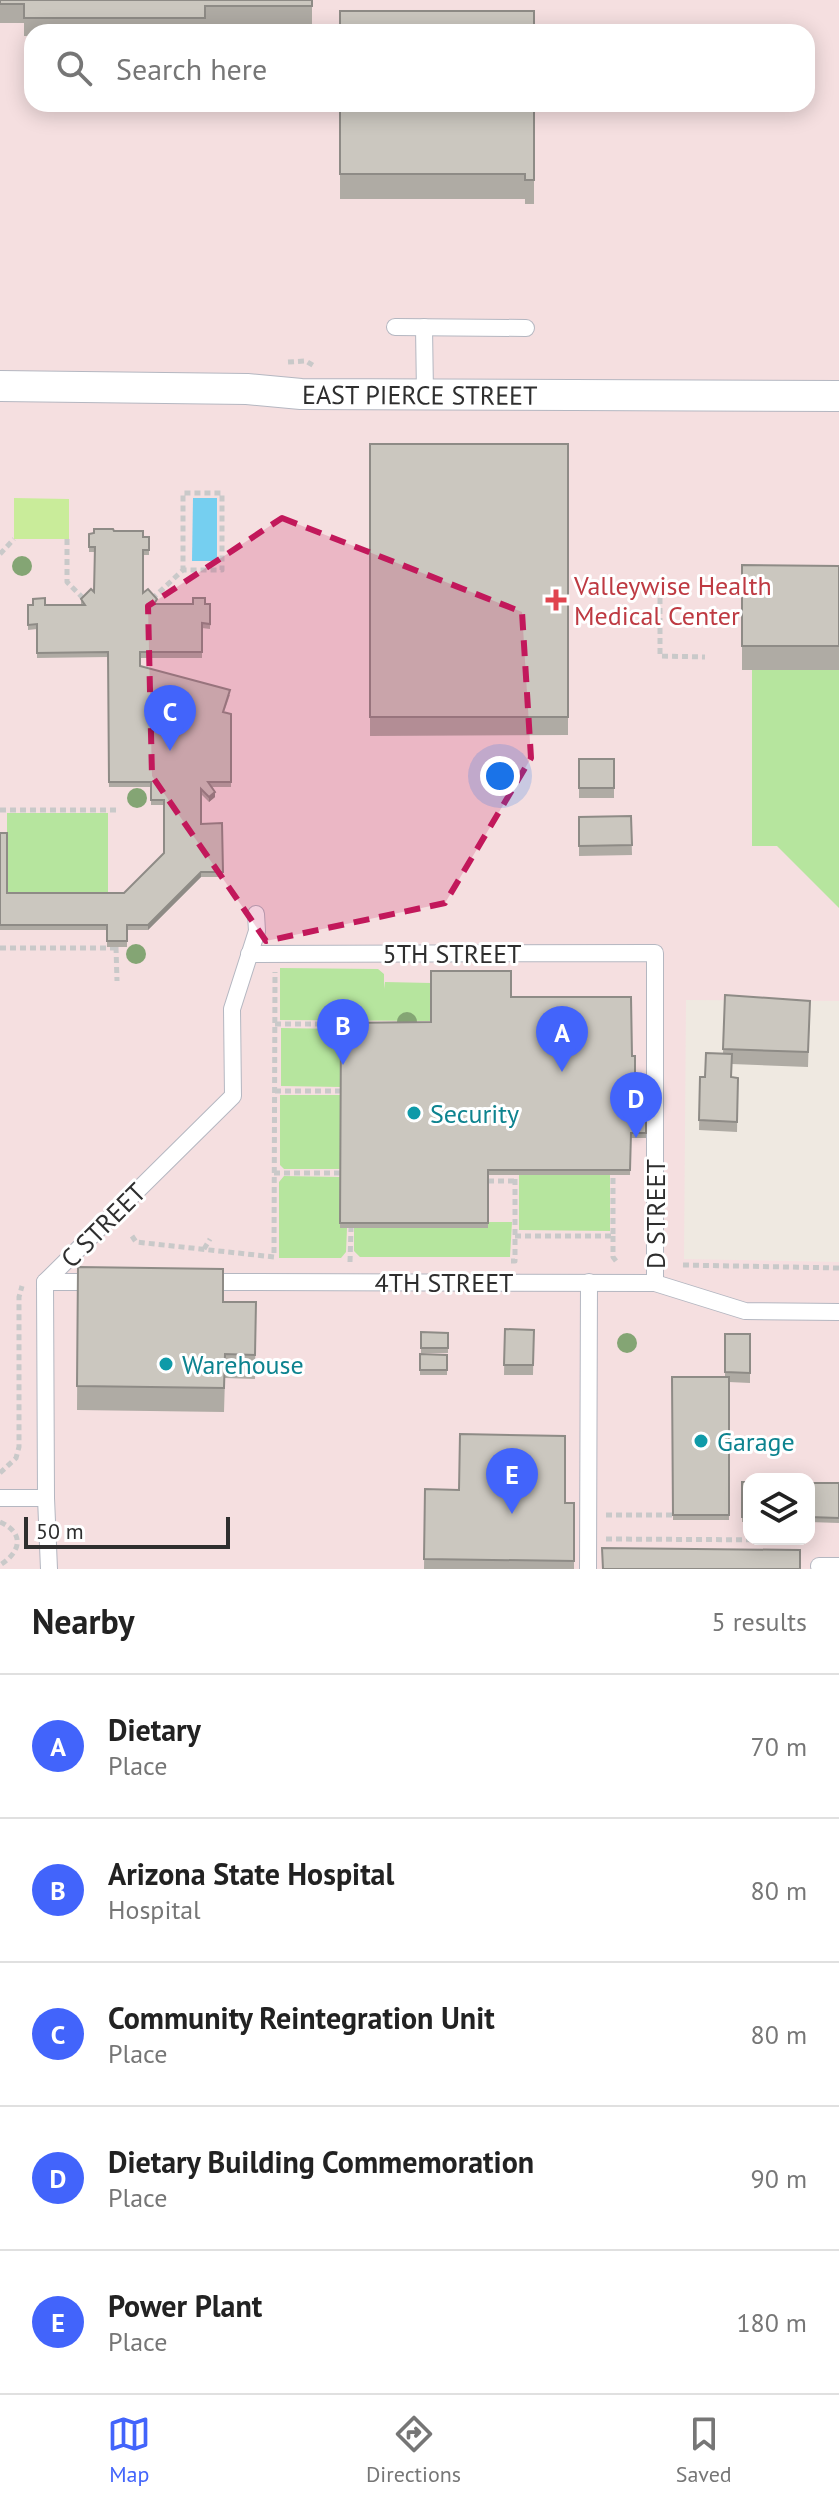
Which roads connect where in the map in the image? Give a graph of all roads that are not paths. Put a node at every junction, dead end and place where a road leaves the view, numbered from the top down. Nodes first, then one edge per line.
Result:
1 (395, 327) dead end
2 (424, 327) junction
3 (526, 328) dead end
4 (0, 386) edge
5 (425, 394) junction
6 (839, 396) edge
7 (256, 914) dead end
8 (655, 953) joint
9 (249, 954) junction
10 (45, 1282) junction
11 (124, 1282) edge
12 (187, 1282) edge
13 (589, 1282) junction
14 (655, 1283) junction
15 (839, 1312) edge
16 (0, 1498) edge
17 (46, 1498) junction
18 (819, 1566) dead end
19 (839, 1566) edge
20 (49, 1569) edge
21 (588, 1569) edge

1 - 2 lane
2 - 3 lane
2 - 5 lane
4 - 5 street, EAST PIERCE STREET
5 - 6 street, EAST PIERCE STREET
7 - 9 lane, C STREET
8 - 9 lane, 5TH STREET
8 - 14 lane, D STREET
9 - 10 lane, C STREET
10 - 11 lane
10 - 17 lane, C STREET
12 - 13 lane, 4TH STREET
13 - 14 lane, 4TH STREET
13 - 21 lane
14 - 15 lane, 4TH STREET
16 - 17 lane
17 - 20 lane, C STREET
18 - 19 lane

